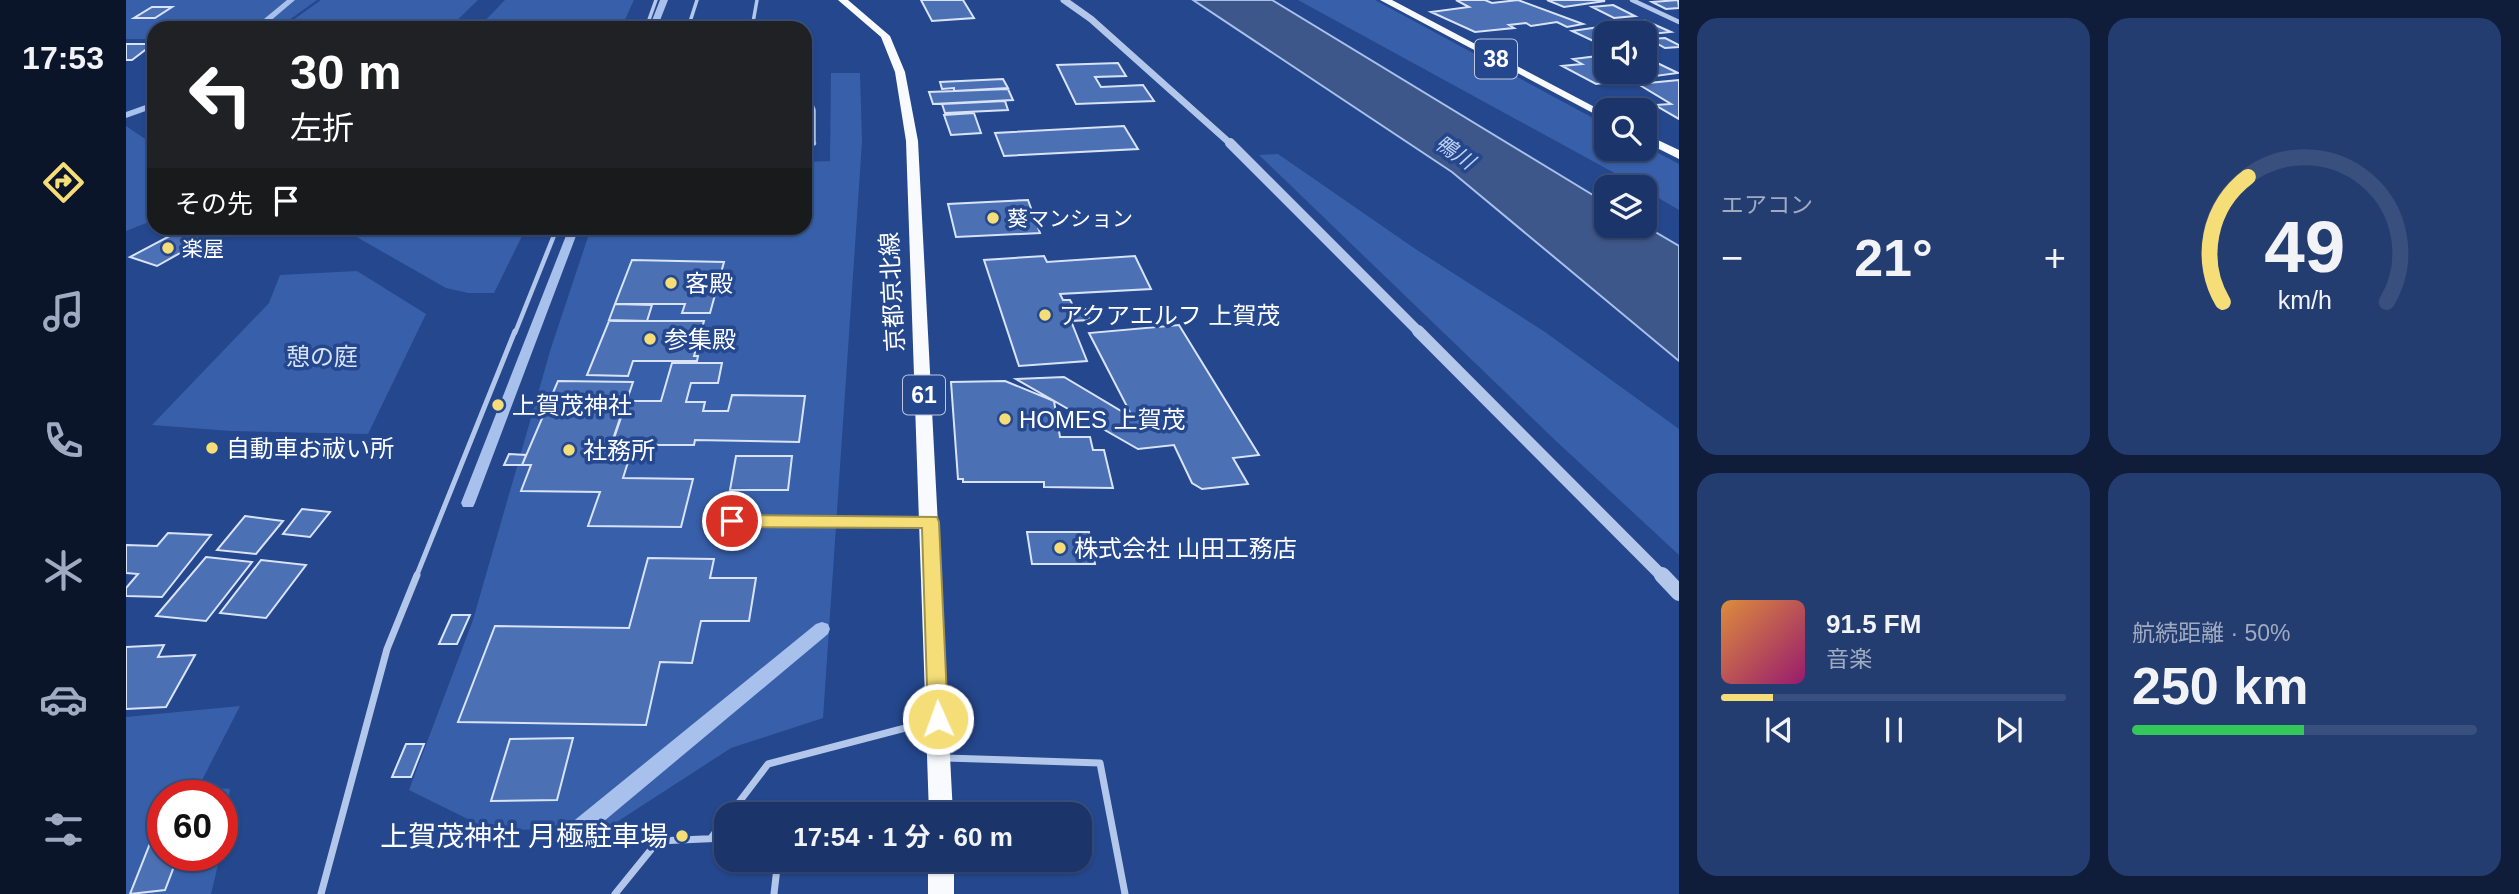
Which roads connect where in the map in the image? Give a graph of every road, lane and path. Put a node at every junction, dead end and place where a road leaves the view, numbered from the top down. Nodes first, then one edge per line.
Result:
1 (656, 0) edge
2 (697, 0) edge
3 (757, 0) edge
4 (843, 0) edge
5 (1064, 0) edge
6 (1385, 0) edge
7 (1632, 0) edge
8 (648, 21) edge
9 (690, 21) edge
10 (753, 21) edge
11 (1679, 22) edge
12 (812, 105) edge
13 (814, 110) joint
14 (1594, 111) edge
15 (1657, 143) edge
16 (812, 144) edge
17 (1679, 155) edge
18 (554, 235) edge
19 (732, 521) dead end
20 (930, 522) junction
21 (1679, 593) edge
22 (938, 719) junction
23 (940, 758) junction
24 (739, 802) edge
25 (941, 802) edge
26 (714, 834) edge
27 (711, 838) joint
28 (777, 872) edge
29 (941, 872) edge
30 (321, 894) edge
31 (615, 894) edge
32 (774, 894) edge
33 (941, 894) edge
34 (1125, 894) edge

1 - 8 lane
2 - 9 lane
3 - 10 lane
4 - 20 main road, 京都京北線 / 61
5 - 21 street
6 - 14 main road, 38
7 - 11 street
12 - 13 lane
13 - 16 lane
15 - 17 main road
18 - 30 lane
19 - 20 lane
20 - 22 main road, 京都京北線 / 61
22 - 23 main road, 京都京北線 / 61
22 - 24 lane
23 - 25 main road, 京都京北線 / 61
23 - 34 lane
26 - 27 lane
27 - 31 lane
28 - 32 lane
29 - 33 main road

